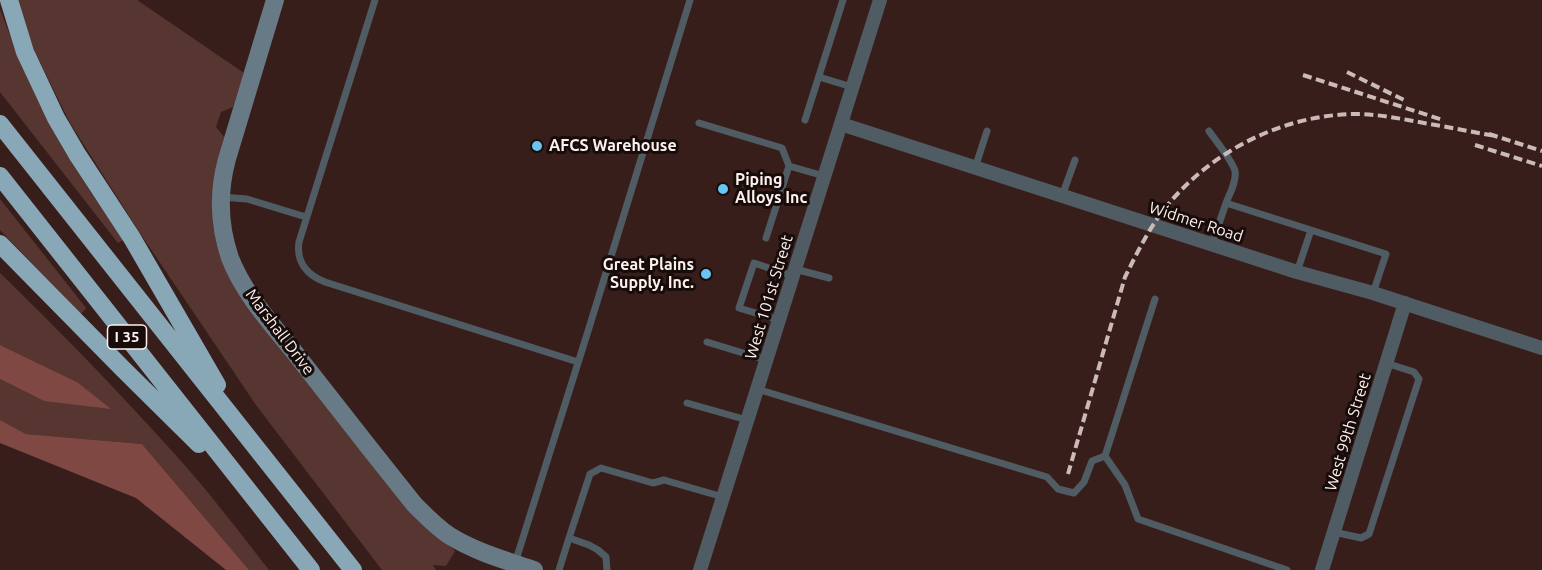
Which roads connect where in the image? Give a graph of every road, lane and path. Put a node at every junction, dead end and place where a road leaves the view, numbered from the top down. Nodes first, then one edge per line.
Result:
1 (9, 0) edge
2 (276, 0) edge
3 (375, 0) edge
4 (690, 0) edge
5 (843, 0) edge
6 (880, 0) edge
7 (819, 77) junction
8 (852, 87) junction
9 (805, 120) dead end
10 (699, 123) dead end
11 (841, 123) junction
12 (0, 124) edge
13 (987, 131) dead end
14 (1209, 131) dead end
15 (1075, 160) dead end
16 (789, 166) junction
17 (975, 168) junction
18 (0, 176) edge
19 (824, 176) junction
20 (1062, 196) junction
21 (220, 197) junction
22 (1226, 204) junction
23 (306, 217) junction
24 (1311, 230) junction
25 (765, 238) dead end
26 (1212, 244) junction
27 (4, 249) edge
28 (794, 272) junction
29 (1297, 272) junction
30 (829, 278) dead end
31 (1373, 293) junction
32 (1155, 299) dead end
33 (1405, 303) junction
34 (779, 320) junction
35 (707, 342) dead end
36 (1542, 348) edge
37 (766, 360) junction
38 (578, 362) junction
39 (1386, 363) junction
40 (757, 389) junction
41 (687, 403) dead end
42 (747, 420) junction
43 (251, 442) junction
44 (1105, 456) junction
45 (723, 497) junction
46 (254, 498) junction
47 (1334, 532) junction
48 (569, 538) junction
49 (514, 563) junction
50 (311, 570) edge
51 (353, 570) edge
52 (534, 570) edge
53 (559, 570) edge
54 (607, 570) edge
55 (700, 570) edge
56 (1287, 570) edge
57 (1322, 570) edge

1 - 43 highway
2 - 21 street, Marshall Drive
3 - 23 lane
4 - 38 lane
5 - 7 lane
6 - 8 street, West 101st Street
7 - 8 lane
7 - 9 lane
8 - 11 street, West 101st Street
10 - 16 lane
11 - 17 street, Widmer Road
11 - 19 street, West 101st Street
12 - 43 highway, I 35
13 - 17 lane
14 - 22 lane
15 - 20 lane
16 - 19 lane
16 - 25 lane
17 - 20 street, Widmer Road
18 - 46 highway, I 35
19 - 28 street, West 101st Street
20 - 26 street, Widmer Road
21 - 23 lane
21 - 49 street, Marshall Drive
22 - 24 lane
22 - 26 lane
23 - 38 lane
24 - 29 lane
24 - 31 lane
26 - 29 street, Widmer Road
27 - 46 highway
28 - 30 lane
28 - 34 street, West 101st Street
28 - 34 lane
29 - 31 street, Widmer Road
31 - 33 street, Widmer Road
32 - 44 lane
33 - 36 street, Widmer Road
33 - 39 street, West 99th Street
34 - 37 street, West 101st Street
35 - 37 lane
37 - 40 street, West 101st Street
38 - 49 lane
39 - 47 street, West 99th Street
39 - 47 lane
40 - 42 street, West 101st Street
40 - 44 lane
41 - 42 lane
42 - 45 street, West 101st Street
43 - 51 highway, I 35
44 - 56 lane
45 - 48 lane
45 - 55 street, West 101st Street
46 - 50 highway, I 35
47 - 57 street, West 99th Street
48 - 53 lane
48 - 54 lane
49 - 52 street, Marshall Drive

